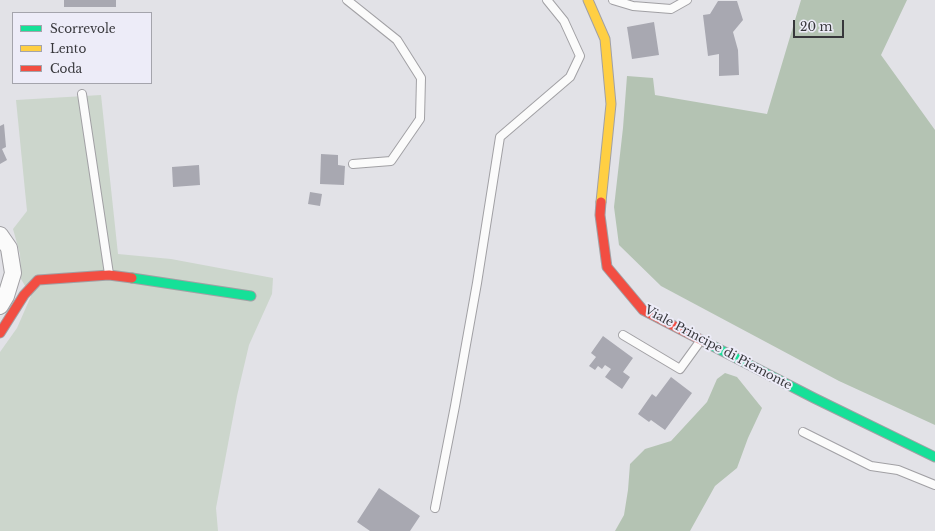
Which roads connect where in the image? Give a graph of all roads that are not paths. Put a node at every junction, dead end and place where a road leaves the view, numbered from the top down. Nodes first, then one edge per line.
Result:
1 (347, 0) edge
2 (547, 0) edge
3 (588, 0) edge
4 (599, 0) edge
5 (613, 0) edge
6 (687, 0) edge
7 (593, 9) junction
8 (82, 94) dead end
9 (353, 164) dead end
10 (0, 235) edge
11 (109, 275) junction
12 (251, 296) dead end
13 (0, 306) edge
14 (0, 333) edge
15 (623, 335) dead end
16 (701, 340) junction
17 (803, 432) dead end
18 (935, 457) edge
19 (935, 485) edge
20 (435, 508) dead end

1 - 9 lane
2 - 20 lane
3 - 7 street, Viale Principe di Piemonte
4 - 7 lane
5 - 6 lane
7 - 16 street, Viale Principe di Piemonte
8 - 11 lane
10 - 13 street
11 - 12 street
11 - 14 street
15 - 16 lane
16 - 18 street, Viale Principe di Piemonte
17 - 19 lane

